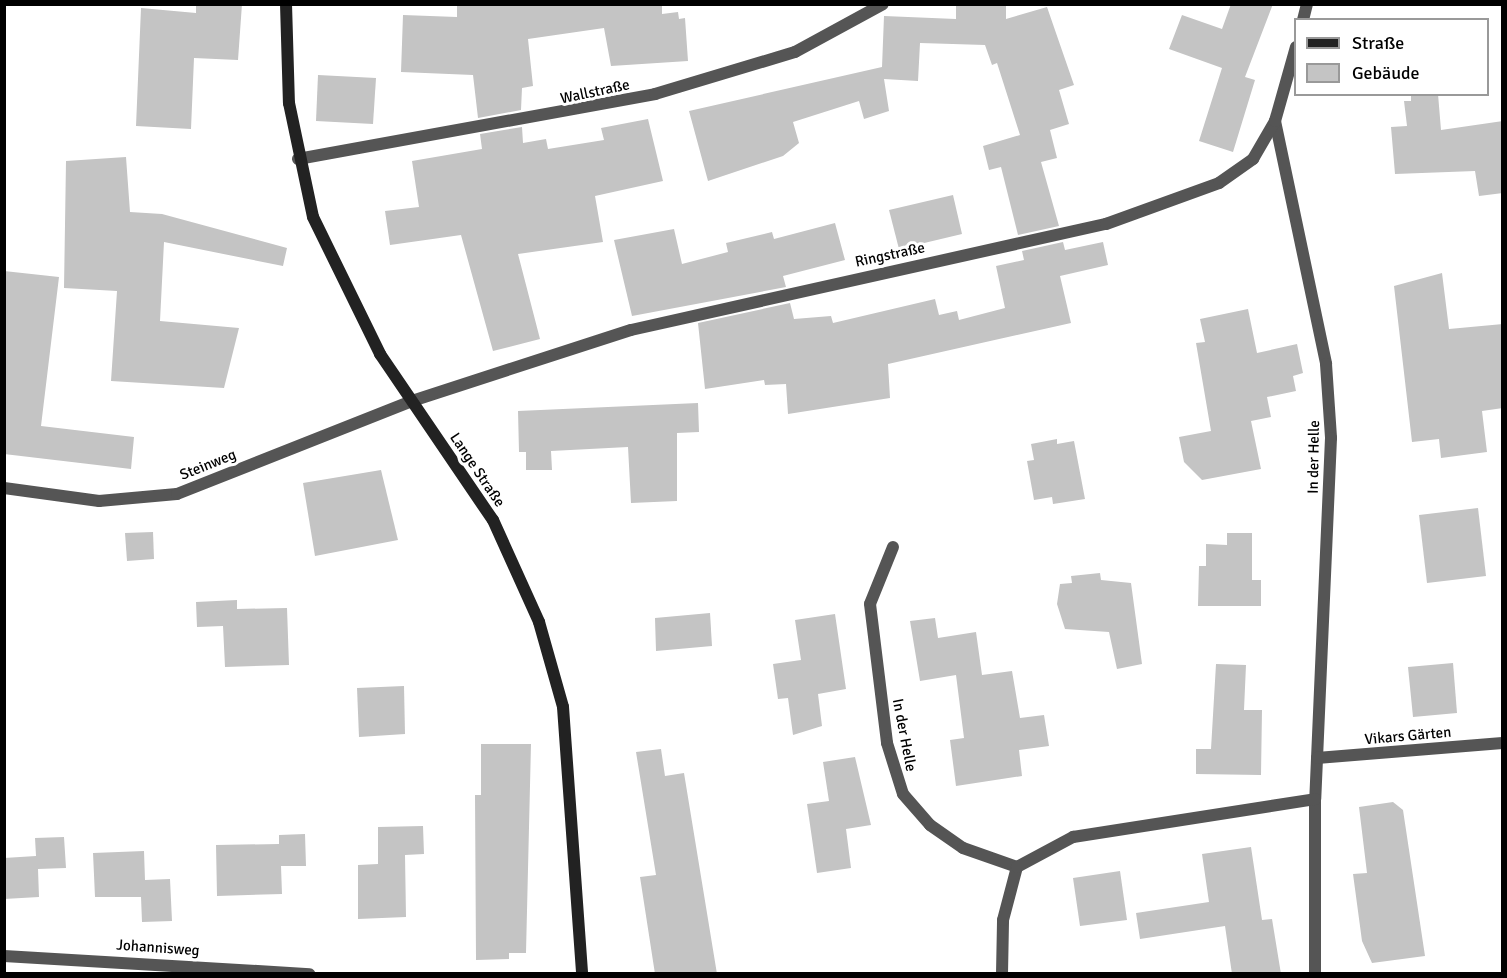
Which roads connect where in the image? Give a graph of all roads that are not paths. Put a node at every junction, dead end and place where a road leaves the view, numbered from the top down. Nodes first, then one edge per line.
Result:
1 (286, 4) edge
2 (883, 4) edge
3 (1294, 54) edge
4 (1275, 121) junction
5 (298, 159) junction
6 (412, 401) junction
7 (4, 488) edge
8 (894, 547) dead end
9 (1503, 743) edge
10 (1317, 758) junction
11 (1315, 799) junction
12 (1017, 867) junction
13 (4, 956) edge
14 (309, 974) edge
15 (582, 974) edge
16 (1002, 974) edge
17 (1315, 974) edge

1 - 5 main road, Lange Straße
2 - 5 street, Wallstraße
3 - 4 street, Ringstraße
4 - 6 street, Ringstraße
4 - 10 street, In der Helle
5 - 6 main road, Lange Straße
6 - 7 street, Steinweg
6 - 15 main road, Lange Straße
8 - 12 street, In der Helle
9 - 10 street, Vikars Gärten
10 - 11 street, In der Helle
11 - 12 street
11 - 17 street, In der Helle
12 - 16 street
13 - 14 street, Johannisweg

